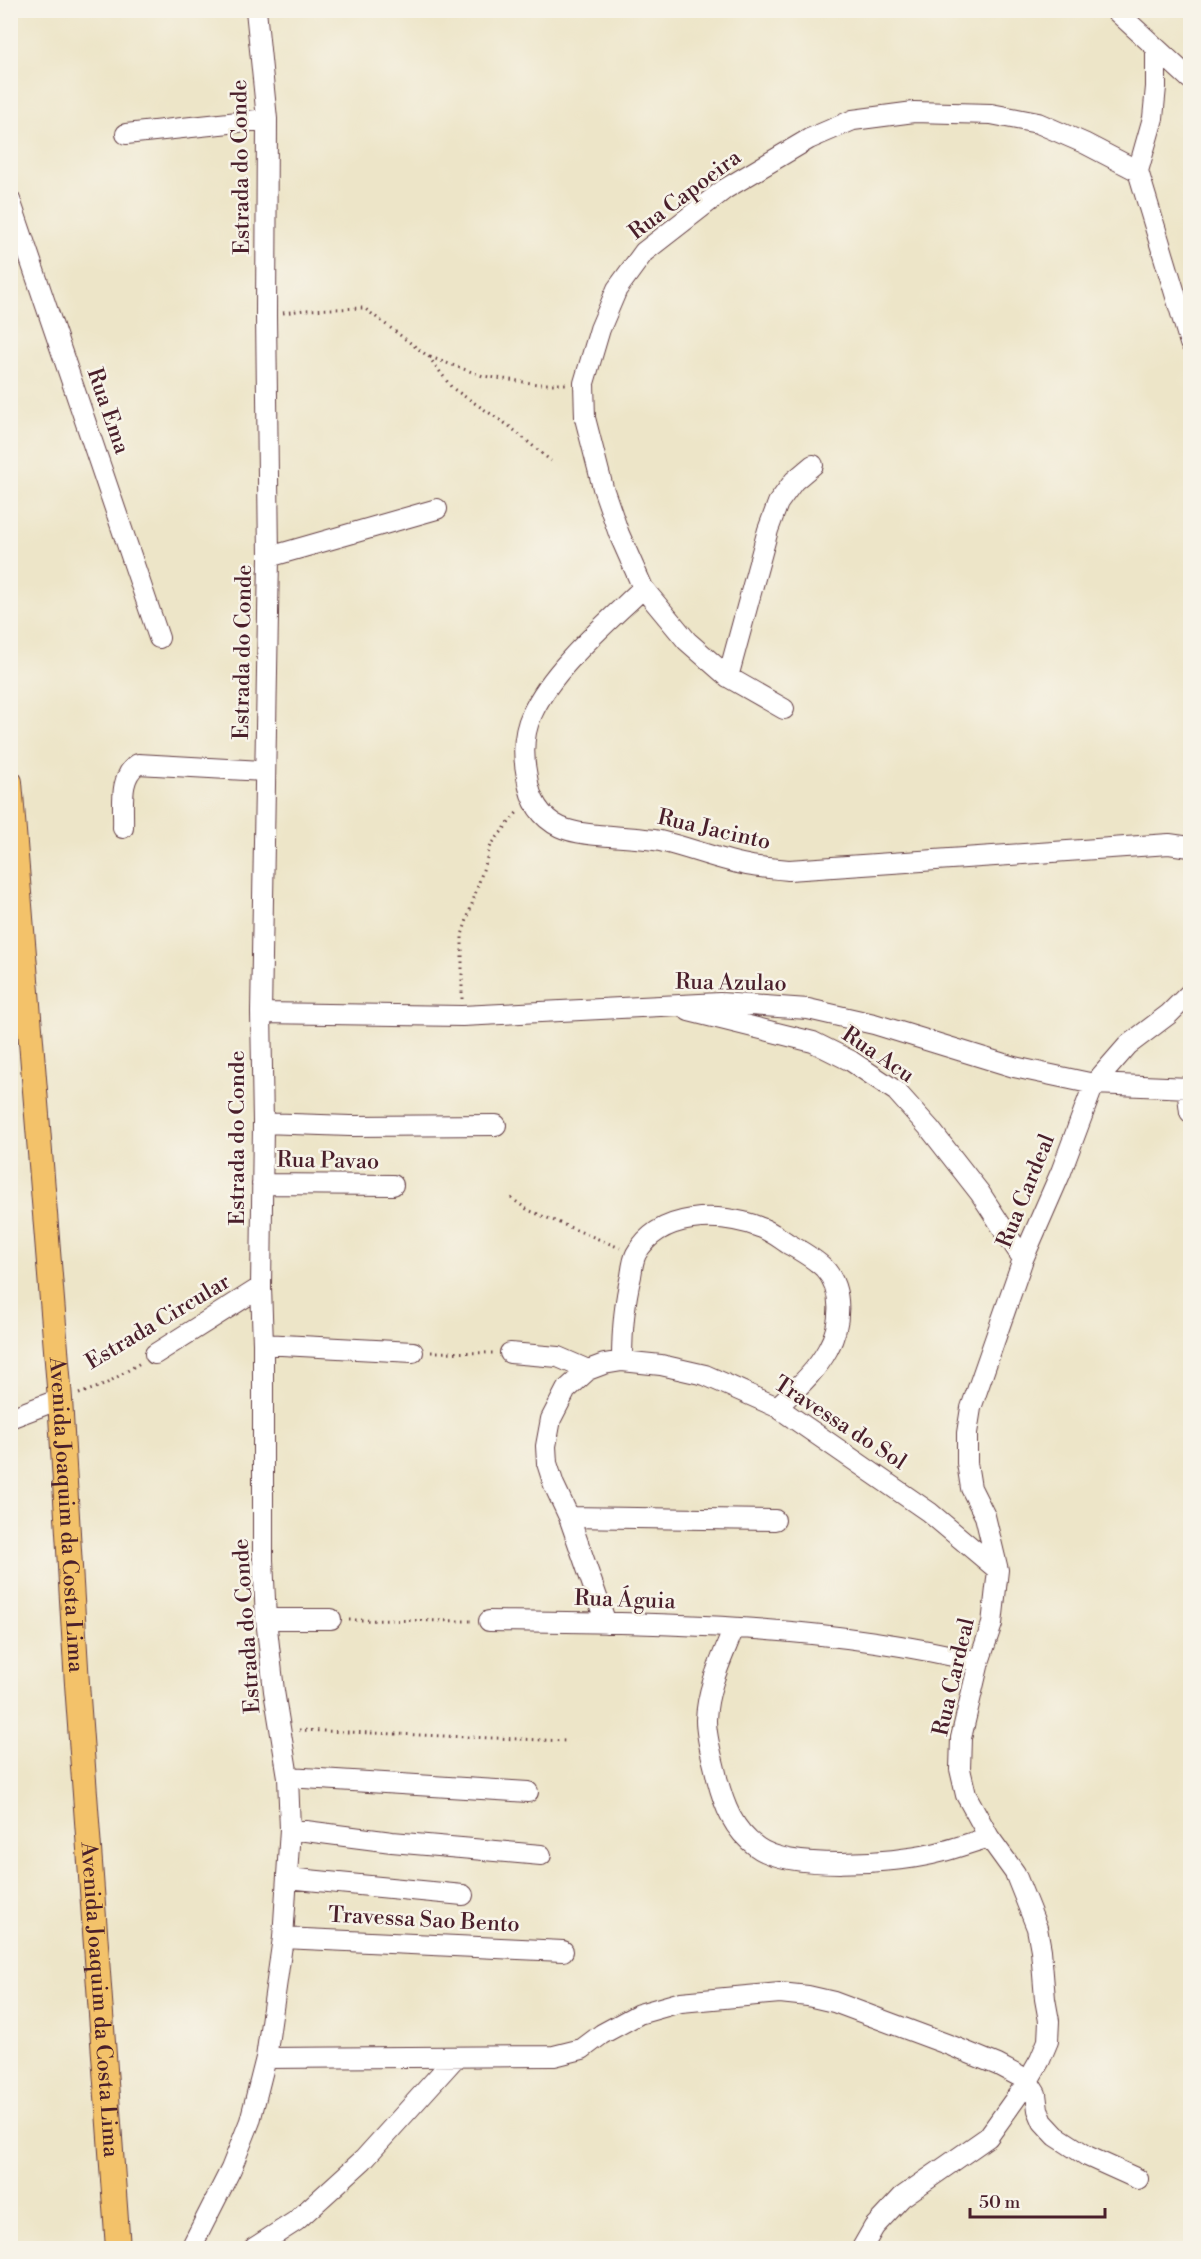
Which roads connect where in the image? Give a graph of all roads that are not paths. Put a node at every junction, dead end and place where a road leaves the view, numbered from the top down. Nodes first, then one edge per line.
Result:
1 (256, 10) edge
2 (1115, 10) edge
3 (1156, 49) junction
4 (1191, 80) edge
5 (267, 119) junction
6 (126, 134) dead end
7 (1138, 171) junction
8 (10, 200) edge
9 (1191, 343) edge
10 (813, 465) dead end
11 (437, 509) dead end
12 (269, 557) junction
13 (643, 588) junction
14 (159, 638) dead end
15 (728, 677) junction
16 (784, 709) dead end
17 (264, 771) junction
18 (10, 782) edge
19 (123, 828) dead end
20 (1191, 847) edge
21 (1191, 993) edge
22 (670, 1006) junction
23 (261, 1013) junction
24 (1094, 1084) junction
25 (1189, 1088) edge
26 (1191, 1112) edge
27 (263, 1123) junction
28 (496, 1125) dead end
29 (262, 1184) junction
30 (393, 1185) dead end
31 (1023, 1259) junction
32 (261, 1287) junction
33 (263, 1344) junction
34 (413, 1352) road end
35 (510, 1353) road end
36 (155, 1354) road end
37 (622, 1361) junction
38 (588, 1370) junction
39 (60, 1399) junction
40 (777, 1407) junction
41 (10, 1418) edge
42 (569, 1516) junction
43 (775, 1520) dead end
44 (998, 1570) junction
45 (266, 1619) junction
46 (331, 1619) road end
47 (489, 1621) road end
48 (606, 1623) junction
49 (734, 1629) junction
50 (979, 1662) junction
51 (288, 1777) junction
52 (528, 1792) dead end
53 (290, 1830) junction
54 (989, 1837) junction
55 (541, 1855) dead end
56 (287, 1878) junction
57 (463, 1895) dead end
58 (283, 1938) junction
59 (563, 1951) dead end
60 (456, 2056) junction
61 (266, 2058) junction
62 (1028, 2080) junction
63 (1137, 2179) dead end
64 (118, 2248) edge
65 (191, 2248) edge
66 (254, 2248) edge
67 (862, 2248) edge

1 - 5 street, Estrada do Conde
2 - 3 street
3 - 4 street
3 - 7 street
5 - 6 street
5 - 12 street, Estrada do Conde
7 - 9 street
7 - 13 street, Rua Capoeira
8 - 14 street, Rua Ema
10 - 15 street
11 - 12 street
12 - 17 street, Estrada do Conde
13 - 15 street, Rua Capoeira
13 - 20 street, Rua Jacinto
15 - 16 street, Rua Capoeira
17 - 19 street
17 - 23 street, Estrada do Conde
18 - 39 main road, Avenida Joaquim da Costa Lima
21 - 24 street, Rua Cardeal
22 - 23 street, Rua Azulao
22 - 24 street, Rua Azulao
22 - 31 street, Rua Acu
23 - 27 street, Estrada do Conde
24 - 25 street, Rua Azulao
24 - 31 street, Rua Cardeal
25 - 26 street
27 - 28 street
27 - 29 street, Estrada do Conde
29 - 30 street, Rua Pavao
29 - 32 street, Estrada do Conde
31 - 44 street, Rua Cardeal
32 - 33 street, Estrada do Conde
32 - 36 street, Estrada Circular
33 - 34 street
33 - 45 street, Estrada do Conde
35 - 38 street
37 - 38 street, Travessa do Sol
37 - 40 street, Travessa do Sol
37 - 40 street
38 - 42 street, Travessa do Sol
39 - 41 street
39 - 64 main road, Avenida Joaquim da Costa Lima
40 - 44 street, Travessa do Sol
42 - 43 street
42 - 48 street, Travessa do Sol
44 - 50 street, Rua Cardeal
45 - 46 street
45 - 51 street, Estrada do Conde
47 - 48 street, Rua Águia
48 - 49 street, Rua Águia
49 - 50 street, Rua Águia
49 - 54 street
50 - 54 street, Rua Cardeal
51 - 52 street
51 - 53 street, Estrada do Conde
53 - 55 street
53 - 56 street, Estrada do Conde
54 - 62 street, Rua Cardeal
56 - 57 street
56 - 58 street, Estrada do Conde
58 - 59 street, Travessa Sao Bento
58 - 61 street, Estrada do Conde
60 - 61 street
60 - 62 street
60 - 66 street
61 - 65 street, Estrada do Conde
62 - 63 street
62 - 67 street, Rua Cardeal

